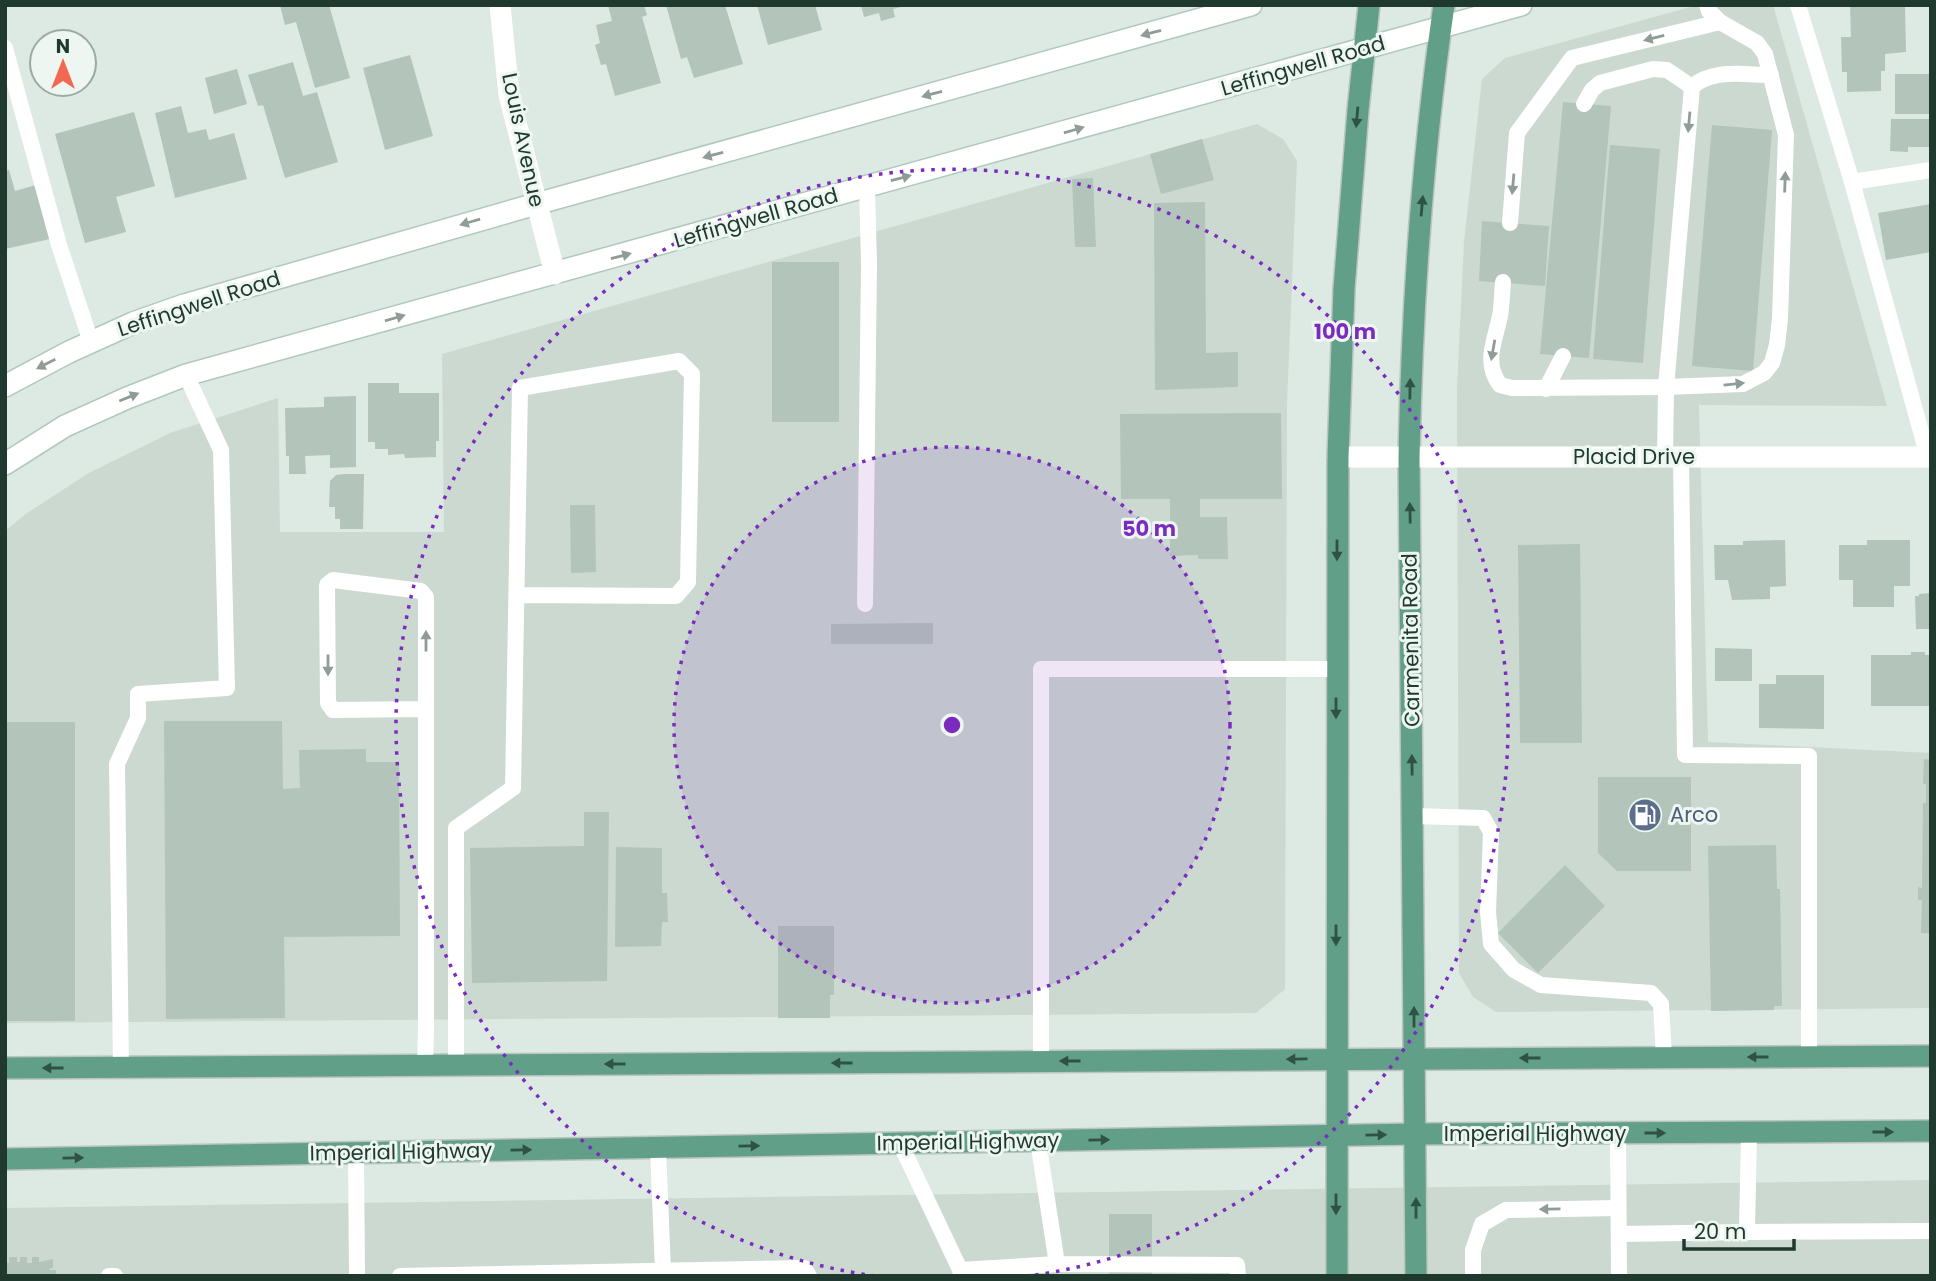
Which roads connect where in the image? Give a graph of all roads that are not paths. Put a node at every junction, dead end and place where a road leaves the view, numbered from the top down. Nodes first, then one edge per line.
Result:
1 (500, 5) edge
2 (1251, 5) edge
3 (1369, 5) edge
4 (1444, 5) edge
5 (1521, 5) edge
6 (1707, 5) edge
7 (1798, 5) edge
8 (1720, 22) junction
9 (1440, 27) junction
10 (5, 48) edge
11 (1364, 49) junction
12 (1771, 75) junction
13 (1692, 87) junction
14 (1584, 104) dead end
15 (1931, 170) edge
16 (1852, 182) junction
17 (867, 187) junction
18 (536, 204) junction
19 (1510, 223) dead end
20 (555, 274) junction
21 (1503, 282) dead end
22 (91, 342) junction
23 (1563, 356) dead end
24 (186, 375) junction
25 (5, 386) edge
26 (1666, 387) junction
27 (1546, 389) junction
28 (1338, 457) junction
29 (1409, 457) junction
30 (1673, 457) junction
31 (1929, 457) edge
32 (5, 464) edge
33 (517, 595) junction
34 (865, 604) dead end
35 (1336, 670) junction
36 (426, 709) junction
37 (1413, 816) junction
38 (1809, 1056) junction
39 (1931, 1056) edge
40 (1664, 1057) junction
41 (1336, 1059) junction
42 (1415, 1059) junction
43 (1041, 1061) junction
44 (425, 1065) junction
45 (456, 1065) junction
46 (5, 1068) edge
47 (121, 1068) junction
48 (1931, 1131) edge
49 (1749, 1132) junction
50 (1618, 1133) junction
51 (1416, 1134) junction
52 (1336, 1135) junction
53 (1038, 1141) junction
54 (900, 1143) junction
55 (658, 1148) junction
56 (356, 1153) junction
57 (5, 1159) edge
58 (1618, 1208) junction
59 (1931, 1231) edge
60 (1746, 1232) junction
61 (1619, 1234) junction
62 (1056, 1264) junction
63 (663, 1271) junction
64 (962, 1273) edge
65 (109, 1276) edge
66 (116, 1276) edge
67 (357, 1276) edge
68 (401, 1276) edge
69 (808, 1276) edge
70 (1238, 1276) edge
71 (1337, 1276) edge
72 (1416, 1276) edge
73 (1473, 1276) edge
74 (1619, 1276) edge

1 - 18 main road, Louis Avenue
2 -> 18 main road, Leffingwell Road
3 - 11 main road
4 - 9 main road, Carmenita Road
5 - 9 main road, Leffingwell Road
6 - 8 lane
7 - 16 lane
8 - 12 lane
8 -> 19 lane
9 - 11 main road, Leffingwell Road
29 -> 9 main road, Carmenita Road
10 - 22 lane
17 -> 11 main road, Leffingwell Road
11 -> 28 main road
12 - 13 lane
26 -> 12 lane
13 - 14 lane
13 -> 26 lane
15 - 16 lane
16 - 31 lane
20 -> 17 main road, Leffingwell Road
17 - 34 lane
18 - 20 main road, Louis Avenue
18 -> 22 main road, Leffingwell Road
24 -> 20 main road, Leffingwell Road
21 -> 27 lane
22 -> 25 main road, Leffingwell Road
23 - 27 lane
32 -> 24 main road, Leffingwell Road
24 - 47 lane
26 - 27 lane
26 - 30 lane
28 - 29 main road, Placid Drive
28 -> 35 main road
29 - 30 main road, Placid Drive
37 -> 29 main road, Carmenita Road
30 - 31 main road, Placid Drive
30 - 38 lane
33 - 33 lane
33 - 45 lane
35 -> 41 main road
35 - 43 lane
36 -> 36 lane
36 - 44 lane
37 - 40 lane
42 -> 37 main road, Carmenita Road
38 - 39 main road
38 -> 40 main road
40 -> 42 main road
41 - 42 main road
41 -> 43 main road
41 - 52 main road
42 - 51 main road, Carmenita Road
43 -> 45 main road
44 - 45 main road
44 - 47 main road
47 -> 46 main road
49 -> 48 main road, Imperial Highway
50 -> 49 main road, Imperial Highway
49 - 60 lane
50 - 51 main road, Imperial Highway
50 - 58 lane
52 -> 51 main road, Imperial Highway
72 -> 51 main road, Carmenita Road
53 -> 52 main road, Imperial Highway
52 -> 71 main road
53 - 54 main road, Imperial Highway
53 - 62 lane
55 -> 54 main road, Imperial Highway
54 - 64 lane
56 -> 55 main road, Imperial Highway
55 - 63 lane
57 -> 56 main road, Imperial Highway
56 - 67 lane
58 - 61 lane
58 -> 73 lane
59 - 60 lane
60 - 61 lane
61 - 74 lane
62 - 64 lane
62 - 70 lane
63 - 68 lane
63 - 69 lane
65 - 66 lane

